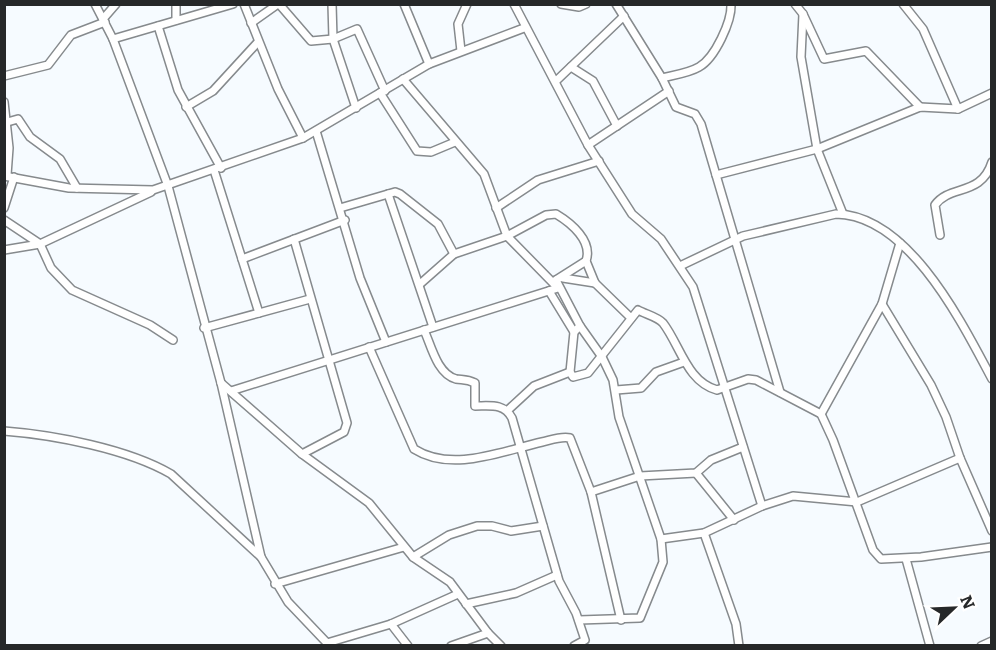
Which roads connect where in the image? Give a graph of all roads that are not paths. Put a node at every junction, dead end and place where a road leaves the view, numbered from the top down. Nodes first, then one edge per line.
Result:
1 (95, 4) edge
2 (116, 4) edge
3 (233, 4) edge
4 (244, 4) edge
5 (278, 4) edge
6 (332, 4) edge
7 (404, 4) edge
8 (467, 4) edge
9 (514, 4) edge
10 (561, 4) edge
11 (586, 4) edge
12 (616, 4) edge
13 (731, 4) edge
14 (795, 4) edge
15 (903, 4) edge
16 (177, 6) edge
17 (803, 14) junction
18 (624, 16) junction
19 (103, 18) junction
20 (185, 19) junction
21 (176, 20) junction
22 (251, 23) junction
23 (158, 26) junction
24 (524, 28) junction
25 (113, 39) junction
26 (333, 39) junction
27 (258, 42) junction
28 (461, 51) junction
29 (429, 64) junction
30 (572, 67) junction
31 (4, 76) edge
32 (662, 78) junction
33 (403, 79) junction
34 (556, 81) junction
35 (669, 91) junction
36 (382, 92) junction
37 (992, 93) edge
38 (4, 102) edge
39 (186, 107) junction
40 (920, 107) junction
41 (356, 108) junction
42 (958, 109) junction
43 (5, 122) edge
44 (617, 126) junction
45 (316, 131) junction
46 (303, 138) junction
47 (454, 142) junction
48 (588, 145) junction
49 (817, 149) junction
50 (599, 161) junction
51 (992, 162) edge
52 (217, 169) junction
53 (716, 175) junction
54 (9, 176) edge
55 (168, 186) junction
56 (77, 188) junction
57 (153, 190) junction
58 (388, 194) junction
59 (340, 207) junction
60 (4, 208) edge
61 (496, 208) junction
62 (843, 214) junction
63 (4, 220) edge
64 (345, 220) junction
65 (940, 235) dead end
66 (507, 236) junction
67 (294, 239) junction
68 (735, 239) junction
69 (900, 243) junction
70 (40, 244) junction
71 (4, 250) edge
72 (454, 254) junction
73 (242, 259) junction
74 (586, 261) junction
75 (680, 266) junction
76 (559, 282) junction
77 (595, 283) junction
78 (420, 284) junction
79 (549, 291) junction
80 (310, 299) junction
81 (882, 304) junction
82 (259, 313) junction
83 (631, 318) junction
84 (580, 326) junction
85 (433, 327) junction
86 (204, 328) junction
87 (424, 330) junction
88 (574, 332) junction
89 (173, 340) dead end
90 (386, 342) junction
91 (369, 347) junction
92 (603, 357) junction
93 (329, 360) junction
94 (684, 362) junction
95 (570, 372) junction
96 (992, 379) edge
97 (221, 383) junction
98 (723, 388) junction
99 (616, 390) junction
100 (231, 391) junction
101 (780, 392) junction
102 (508, 410) junction
103 (821, 414) junction
104 (4, 430) edge
105 (521, 447) junction
106 (743, 447) junction
107 (302, 454) junction
108 (960, 458) junction
109 (696, 473) junction
110 (640, 476) junction
111 (591, 492) junction
112 (857, 502) junction
113 (762, 506) junction
114 (734, 519) junction
115 (543, 526) junction
116 (992, 531) edge
117 (704, 533) junction
118 (661, 538) junction
119 (404, 547) junction
120 (992, 547) edge
121 (261, 557) junction
122 (413, 557) junction
123 (906, 559) junction
124 (557, 575) junction
125 (275, 584) junction
126 (459, 594) junction
127 (466, 604) junction
128 (579, 620) junction
129 (621, 620) junction
130 (391, 624) junction
131 (488, 633) junction
132 (992, 641) edge
133 (408, 645) edge
134 (451, 645) edge
135 (501, 645) edge
136 (574, 645) edge
137 (739, 645) edge
138 (930, 645) edge
139 (981, 645) edge

1 - 19 street
2 - 19 street
3 - 20 street
4 - 22 street
5 - 22 street
5 - 26 street
6 - 26 street
7 - 29 street
8 - 28 street
9 - 24 street
10 - 11 street
12 - 18 street
13 - 32 street
14 - 17 street
15 - 42 street
16 - 20 street
16 - 21 street
17 - 40 street
17 - 49 street
18 - 30 street
18 - 32 street
19 - 25 street
19 - 31 street
20 - 21 street
21 - 23 street
22 - 27 street
23 - 25 street
23 - 39 street
24 - 28 street
24 - 34 street
25 - 55 street
26 - 36 street
26 - 41 street
27 - 39 street
27 - 46 street
28 - 29 street
29 - 33 street
30 - 34 street
30 - 44 street
32 - 35 street
33 - 36 street
33 - 47 street
34 - 48 street
35 - 44 street
35 - 53 street
36 - 41 street
36 - 47 street
37 - 42 street
38 - 43 street
39 - 52 street
40 - 42 street
40 - 49 street
41 - 45 street
43 - 54 street
43 - 56 street
44 - 48 street
45 - 46 street
45 - 59 street
46 - 52 street
47 - 61 street
48 - 50 street
49 - 53 street
49 - 62 street
50 - 61 street
50 - 75 street
51 - 65 street
52 - 55 street
52 - 73 street
53 - 68 street
54 - 56 street
54 - 60 street
55 - 57 street
55 - 86 street
56 - 57 street
57 - 70 street
58 - 59 street
58 - 72 street
58 - 78 street
59 - 64 street
61 - 66 street
62 - 68 street
62 - 69 street
63 - 70 street
64 - 67 street
64 - 90 street
66 - 72 street
66 - 74 street
66 - 76 street
67 - 73 street
67 - 80 street
68 - 75 street
68 - 101 street
69 - 81 street
69 - 96 street
70 - 71 street
70 - 89 street
72 - 78 street
73 - 82 street
74 - 76 street
74 - 77 street
75 - 98 street
76 - 77 street
76 - 79 street
76 - 84 street
77 - 83 street
78 - 85 street
79 - 85 street
79 - 88 street
80 - 82 street
80 - 93 street
81 - 103 street
81 - 108 street
82 - 86 street
83 - 92 street
83 - 94 street
84 - 88 street
84 - 92 street
85 - 87 street
86 - 97 street
87 - 90 street
87 - 102 street
88 - 95 street
90 - 91 street
91 - 93 street
91 - 105 street
92 - 95 street
92 - 99 street
93 - 100 street
93 - 107 street
94 - 98 street
94 - 99 street
95 - 102 street
97 - 100 street
97 - 121 street
98 - 101 street
98 - 106 street
99 - 110 street
100 - 107 street
101 - 103 street
102 - 105 street
103 - 112 street
104 - 121 street
105 - 111 street
105 - 115 street
106 - 109 street
106 - 113 street
107 - 119 street
108 - 112 street
108 - 116 street
109 - 110 street
109 - 114 street
110 - 111 street
110 - 118 street
111 - 129 street
112 - 113 street
112 - 123 street
113 - 114 street
114 - 117 street
115 - 122 street
115 - 124 street
117 - 118 street
117 - 137 street
118 - 129 street
119 - 122 street
119 - 125 street
120 - 123 street
121 - 125 street
122 - 126 street
123 - 138 street
124 - 127 street
124 - 128 street
125 - 130 street
126 - 127 street
126 - 130 street
127 - 131 street
128 - 129 street
128 - 136 street
130 - 133 street
131 - 134 street
131 - 135 street
132 - 139 street

